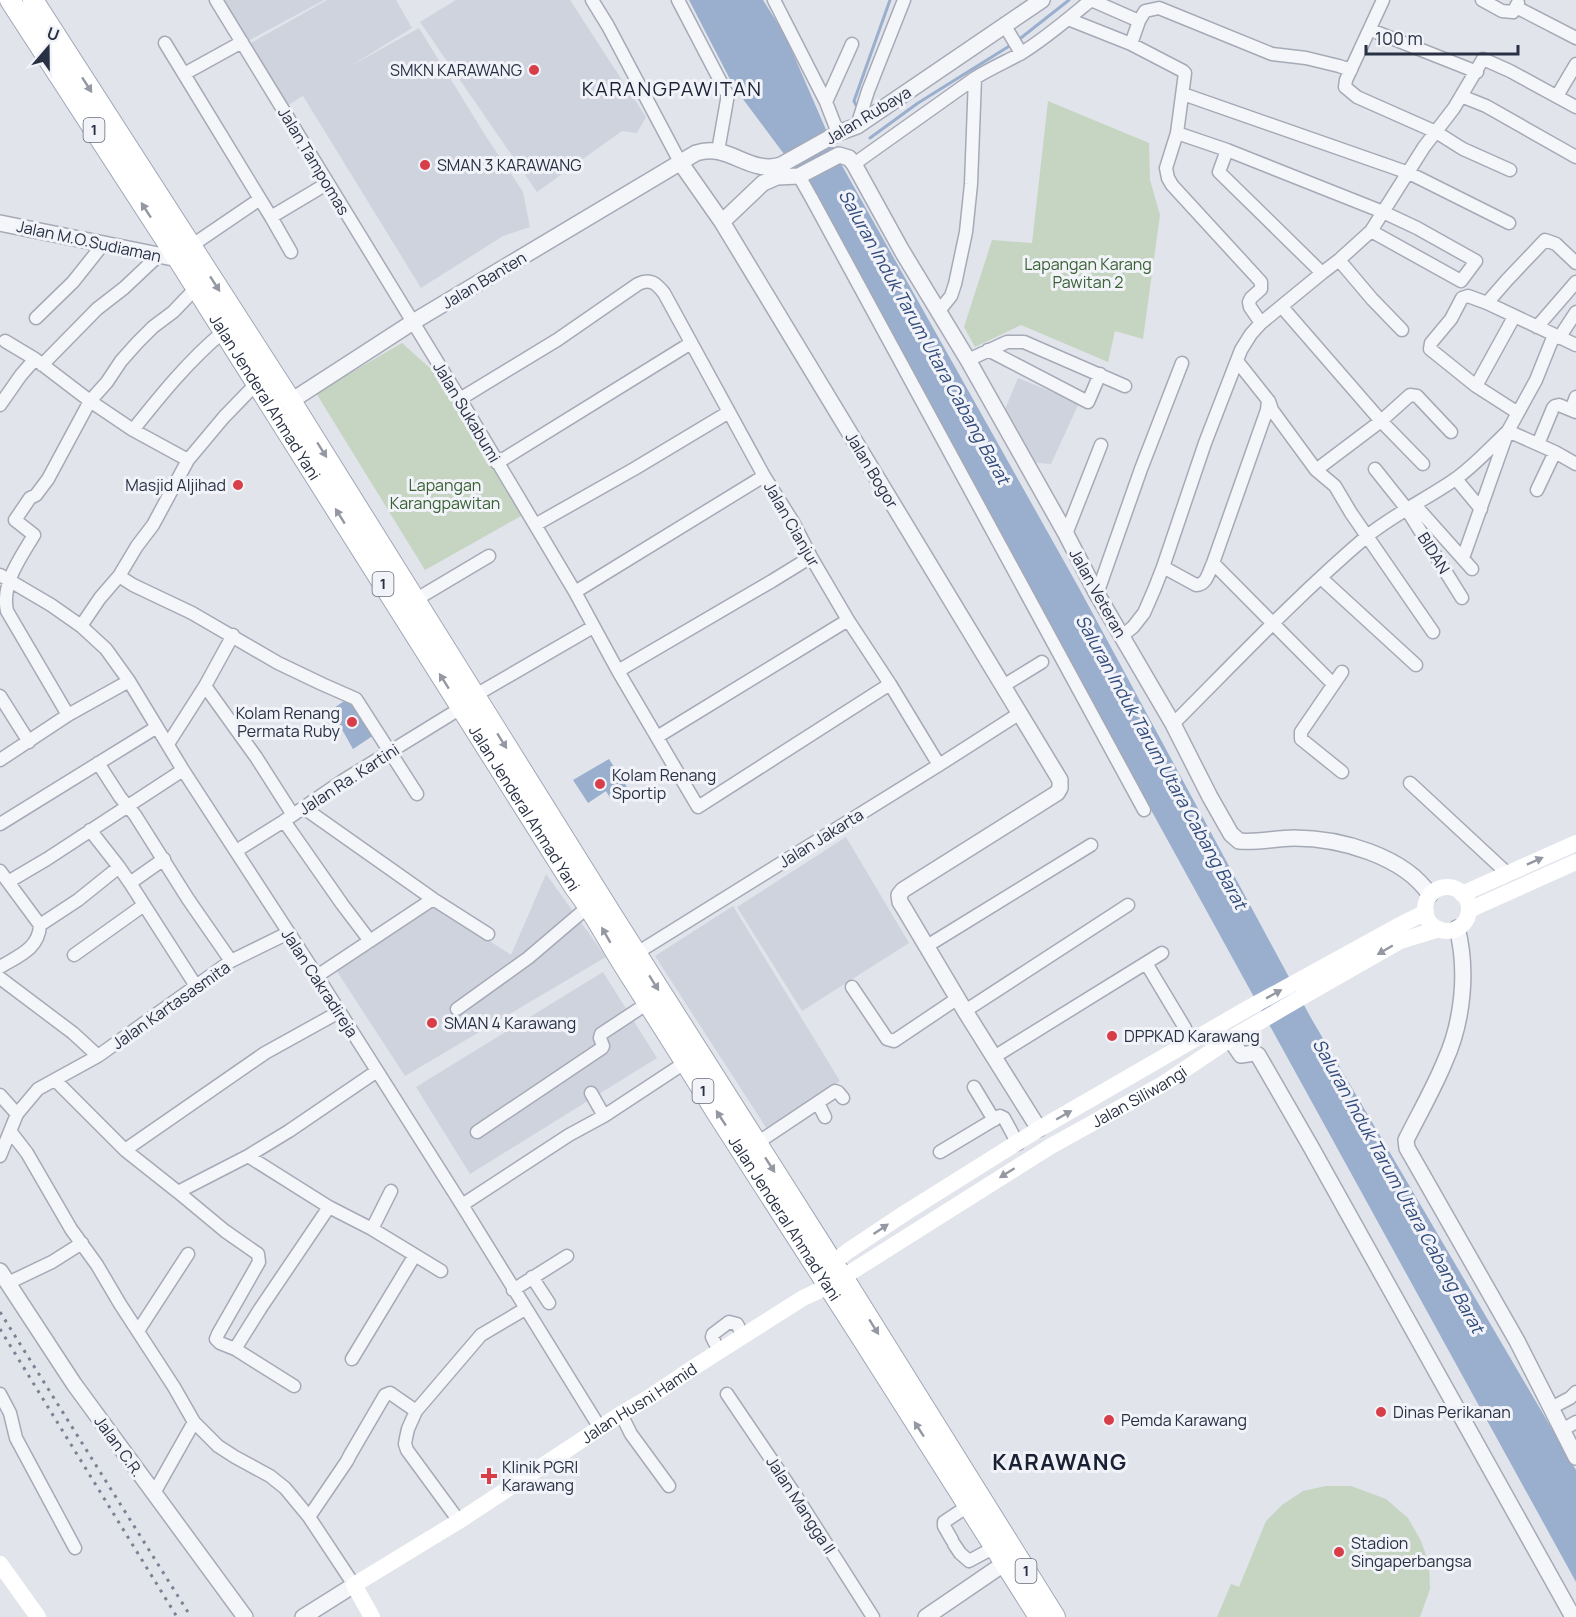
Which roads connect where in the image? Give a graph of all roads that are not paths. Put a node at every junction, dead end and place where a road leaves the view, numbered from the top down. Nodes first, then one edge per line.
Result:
1 (10, 0) edge
2 (33, 0) edge
3 (216, 0) edge
4 (592, 0) edge
5 (678, 0) edge
6 (774, 0) edge
7 (904, 0) edge
8 (1041, 0) edge
9 (1091, 0) edge
10 (1383, 0) edge
11 (1482, 0) edge
12 (1517, 4) edge
13 (1068, 19) junction
14 (1139, 21) junction
15 (1007, 30) junction
16 (1371, 30) junction
17 (1576, 38) edge
18 (242, 42) junction
19 (165, 43) dead end
20 (852, 44) dead end
21 (1131, 44) junction
22 (1020, 51) junction
23 (1576, 64) edge
24 (1351, 70) junction
25 (1477, 72) junction
26 (184, 74) junction
27 (975, 78) junction
28 (1183, 94) junction
29 (1461, 96) junction
30 (1557, 96) junction
31 (826, 102) junction
32 (1576, 107) edge
33 (857, 126) junction
34 (1436, 132) junction
35 (1177, 133) junction
36 (835, 136) junction
37 (1227, 150) junction
38 (718, 151) junction
39 (1576, 157) edge
40 (680, 162) junction
41 (854, 164) junction
42 (1510, 170) dead end
43 (1409, 173) junction
44 (798, 176) junction
45 (328, 183) junction
46 (260, 199) junction
47 (1383, 212) junction
48 (271, 217) junction
49 (722, 222) junction
50 (0, 223) edge
51 (1509, 223) dead end
52 (1371, 231) junction
53 (104, 243) junction
54 (291, 252) dead end
55 (185, 253) junction
56 (158, 256) junction
57 (1339, 260) junction
58 (1576, 263) edge
59 (1322, 273) junction
60 (1576, 282) edge
61 (196, 288) junction
62 (1487, 303) junction
63 (1282, 307) junction
64 (938, 312) junction
65 (1576, 312) edge
66 (1515, 317) junction
67 (36, 318) dead end
68 (412, 322) junction
69 (1261, 323) junction
70 (1537, 327) junction
71 (1402, 330) dead end
72 (223, 332) junction
73 (1556, 336) junction
74 (5, 340) dead end
75 (691, 343) junction
76 (1576, 345) edge
77 (988, 350) junction
78 (968, 360) junction
79 (1237, 361) junction
80 (38, 362) junction
81 (1182, 363) dead end
82 (1100, 374) junction
83 (256, 384) junction
84 (1125, 386) dead end
85 (1476, 386) junction
86 (1576, 397) edge
87 (460, 399) junction
88 (1268, 400) junction
89 (90, 401) junction
90 (291, 401) junction
91 (0, 405) edge
92 (1574, 411) edge
93 (729, 412) junction
94 (1518, 412) junction
95 (1381, 420) junction
96 (133, 430) junction
97 (1508, 431) junction
98 (1451, 432) dead end
99 (1538, 444) junction
100 (1101, 445) dead end
101 (1555, 452) junction
102 (188, 460) junction
103 (497, 463) junction
104 (1423, 464) dead end
105 (1576, 464) edge
106 (1375, 469) dead end
107 (1316, 470) junction
108 (764, 476) junction
109 (1456, 479) junction
110 (1537, 490) dead end
111 (1410, 507) junction
112 (1481, 509) junction
113 (535, 525) junction
114 (1066, 534) junction
115 (1368, 536) junction
116 (489, 556) dead end
117 (811, 557) junction
118 (1463, 558) junction
119 (1213, 563) junction
120 (1163, 567) junction
121 (1472, 569) dead end
122 (119, 576) junction
123 (4, 578) edge
124 (1321, 578) junction
125 (574, 592) junction
126 (1097, 594) junction
127 (1462, 598) dead end
128 (415, 600) junction
129 (848, 620) junction
130 (1274, 623) junction
131 (81, 626) junction
132 (593, 627) junction
133 (1433, 632) dead end
134 (233, 636) junction
135 (1122, 636) junction
136 (1042, 662) dead end
137 (1416, 665) dead end
138 (618, 671) junction
139 (1342, 672) dead end
140 (129, 681) junction
141 (890, 684) junction
142 (1333, 684) junction
143 (205, 686) junction
144 (1004, 686) junction
145 (0, 696) edge
146 (468, 702) junction
147 (1020, 713) junction
148 (68, 716) junction
149 (1173, 724) junction
150 (157, 727) junction
151 (657, 737) junction
152 (29, 742) junction
153 (168, 744) junction
154 (390, 753) junction
155 (0, 760) edge
156 (98, 763) junction
157 (939, 765) junction
158 (183, 770) junction
159 (1342, 772) dead end
160 (1410, 783) dead end
161 (417, 794) dead end
162 (128, 806) junction
163 (1143, 810) dead end
164 (294, 815) junction
165 (0, 824) edge
166 (90, 830) junction
167 (1576, 843) edge
168 (1091, 845) dead end
169 (236, 851) junction
170 (164, 860) junction
171 (1576, 862) edge
172 (119, 867) junction
173 (0, 871) edge
174 (1508, 874) junction
175 (8, 882) junction
176 (130, 883) junction
177 (1462, 894) junction
178 (1430, 895) junction
179 (433, 899) junction
180 (144, 905) junction
181 (1128, 905) dead end
182 (589, 906) junction
183 (1469, 910) junction
184 (1425, 912) junction
185 (40, 925) junction
186 (1457, 928) junction
187 (1439, 929) junction
188 (288, 933) junction
189 (488, 934) dead end
190 (370, 941) junction
191 (927, 946) junction
192 (1162, 953) dead end
193 (74, 955) dead end
194 (629, 958) junction
195 (231, 961) junction
196 (1146, 963) junction
197 (0, 968) edge
198 (317, 976) junction
199 (0, 978) edge
200 (196, 986) junction
201 (1305, 986) junction
202 (852, 987) dead end
203 (648, 1003) junction
204 (961, 1005) junction
205 (457, 1009) dead end
206 (339, 1012) junction
207 (1185, 1028) dead end
208 (1230, 1039) junction
209 (98, 1056) junction
210 (994, 1057) junction
211 (686, 1062) junction
212 (1152, 1065) junction
213 (376, 1071) junction
214 (55, 1080) junction
215 (1163, 1084) junction
216 (974, 1086) dead end
217 (591, 1093) dead end
218 (0, 1095) edge
219 (843, 1098) dead end
220 (818, 1103) junction
221 (17, 1114) junction
222 (604, 1116) junction
223 (825, 1117) dead end
224 (994, 1120) junction
225 (1039, 1129) junction
226 (10, 1131) junction
227 (477, 1132) dead end
228 (756, 1143) junction
229 (1018, 1144) junction
230 (124, 1150) junction
231 (940, 1152) dead end
232 (0, 1156) edge
233 (248, 1156) junction
234 (391, 1191) dead end
235 (178, 1192) junction
236 (939, 1192) junction
237 (462, 1205) junction
238 (329, 1207) junction
239 (952, 1208) junction
240 (372, 1229) junction
241 (82, 1243) junction
242 (188, 1254) dead end
243 (415, 1255) junction
244 (567, 1256) dead end
245 (441, 1270) dead end
246 (831, 1275) junction
247 (4, 1277) edge
248 (532, 1277) junction
249 (513, 1290) junction
250 (549, 1303) dead end
251 (525, 1309) junction
252 (138, 1331) junction
253 (743, 1336) junction
254 (715, 1343) dead end
255 (235, 1349) junction
256 (352, 1359) dead end
257 (294, 1386) dead end
258 (1576, 1392) edge
259 (0, 1394) edge
260 (727, 1394) dead end
261 (1551, 1408) junction
262 (417, 1411) junction
263 (621, 1414) junction
264 (194, 1422) junction
265 (1576, 1422) edge
266 (600, 1428) junction
267 (1562, 1430) junction
268 (1576, 1458) edge
269 (956, 1473) junction
270 (669, 1486) dead end
271 (154, 1493) junction
272 (968, 1506) junction
273 (309, 1517) junction
274 (459, 1521) junction
275 (996, 1543) junction
276 (75, 1548) dead end
277 (0, 1564) edge
278 (354, 1585) junction
279 (38, 1617) edge
280 (245, 1617) edge
281 (303, 1617) edge
282 (372, 1617) edge
283 (873, 1617) edge
284 (926, 1617) edge
285 (1039, 1617) edge
286 (1055, 1617) edge
287 (1572, 1617) edge

55 -> 1 main road, Jalan Jenderal Ahmad Yani / 1
2 -> 55 main road, Jalan Jenderal Ahmad Yani / 1
3 - 18 street, Jalan Tampomas
4 - 40 street
5 - 38 street
6 - 31 street
7 - 33 street
8 - 15 street, Jalan Rubaya
9 - 13 street
9 - 14 street
10 - 16 street
11 - 12 street
12 - 17 street
13 - 21 street
13 - 22 street
14 - 21 street
14 - 24 street
15 - 22 street
15 - 33 street, Jalan Rubaya
16 - 24 street
16 - 25 street
18 - 26 street
18 - 45 street, Jalan Tampomas
19 - 26 street
20 - 31 street
21 - 28 street
22 - 27 street
23 - 30 street
24 - 34 street
25 - 29 street
25 - 30 street
26 - 46 street
27 - 41 street
27 - 64 street
28 - 35 street
28 - 43 street
29 - 34 street
29 - 39 street
30 - 32 street
31 - 36 street
33 - 36 street, Jalan Rubaya
34 - 42 street
34 - 43 street
35 - 37 street
35 - 69 street
36 - 38 street, Jalan Rubaya
37 - 47 street
37 - 59 street
38 - 40 street
40 - 49 street, Jalan Bogor
40 - 68 street, Jalan Banten
41 - 44 street, Jalan Rubaya
41 - 64 street, Jalan Veteran
43 - 47 street
43 - 51 street
44 - 49 street, Jalan Rubaya
44 - 163 street
45 - 48 street
45 - 68 street, Jalan Tampomas
46 - 48 street
46 - 55 street
47 - 52 street
47 - 52 street
48 - 54 street
49 - 144 street, Jalan Bogor
50 - 53 street, Jalan M.O.Sudiaman
52 - 57 street
53 - 56 street, Jalan M.O.Sudiaman
53 - 67 street
55 - 56 street, Jalan M.O.Sudiaman
55 - 61 main road, Jalan Jenderal Ahmad Yani / 1
55 -> 90 main road, Jalan Jenderal Ahmad Yani / 1
56 - 80 street
57 - 59 street
57 - 71 street
58 - 62 street
59 - 63 street
60 - 70 street
61 - 72 main road, Jalan Jenderal Ahmad Yani / 1
61 - 89 street
62 - 66 street
62 - 85 street
63 - 69 street
63 - 95 street
64 - 78 street, Jalan Veteran
65 - 73 street
66 - 70 street
66 - 85 street
68 - 87 street, Jalan Sukabumi
68 - 90 street, Jalan Banten
69 - 79 street
70 - 73 street
72 - 83 main road, Jalan Jenderal Ahmad Yani / 1
72 - 96 street
73 - 76 street
73 - 94 street
74 - 80 street
75 - 87 street, Jalan Cianjur
75 - 93 street, Jalan Cianjur
75 - 103 street
77 - 78 street
77 - 82 street
77 - 82 street
78 - 114 street, Jalan Veteran
79 - 88 street
79 - 120 street
80 - 89 street
80 - 91 street
81 - 126 street
82 - 84 street
83 - 102 street
146 -> 83 main road, Jalan Jenderal Ahmad Yani / 1
85 - 94 street
86 - 92 street
87 - 103 street, Jalan Sukabumi
88 - 107 street
88 - 119 street
89 - 96 street
89 - 123 street
90 -> 128 main road, Jalan Jenderal Ahmad Yani / 1
92 - 99 street
93 - 108 street, Jalan Cianjur
93 - 113 street
94 - 97 street
95 - 98 street
95 - 104 street
95 - 107 street
96 - 102 street
97 - 99 street
97 - 109 street
97 - 112 street
99 - 101 street
100 - 114 street
101 - 105 street
101 - 110 street
102 - 122 street
103 - 113 street, Jalan Sukabumi
106 - 111 street
107 - 115 street
108 - 117 street, Jalan Cianjur
108 - 125 street
109 - 111 street
109 - 112 street
111 - 115 street
111 - 118 street
111 - 127 street, BIDAN
112 - 118 street
113 - 125 street, Jalan Sukabumi
114 - 126 street, Jalan Veteran
115 - 124 street
115 - 133 street
116 - 128 street
117 - 129 street, Jalan Cianjur
117 - 138 street
118 - 121 street
119 - 120 street
119 - 130 street
120 - 135 street
122 - 131 street
122 - 134 street
123 - 131 street, Jalan Cakradireja
123 - 148 street
124 - 130 street
124 - 137 street
125 - 132 street, Jalan Sukabumi
126 - 135 street, Jalan Veteran
128 - 146 main road, Jalan Jenderal Ahmad Yani / 1
129 - 141 street, Jalan Cianjur
129 - 151 street
130 - 142 street
130 - 149 street
131 - 140 street, Jalan Cakradireja
132 - 138 street, Jalan Sukabumi
132 - 146 street, Jalan Ra. Kartini
134 - 143 street
134 - 154 street
135 - 149 street, Jalan Veteran
136 - 144 street
138 - 151 street, Jalan Sukabumi
139 - 142 street
140 - 148 street
140 - 150 street, Jalan Cakradireja
141 - 151 street, Jalan Sukabumi
141 - 157 street, Jalan Cianjur
142 - 159 street
143 - 153 street
143 - 164 street
144 - 147 street, Jalan Bogor
145 - 152 street
146 - 154 street, Jalan Ra. Kartini
146 - 182 main road, Jalan Jenderal Ahmad Yani / 1
146 -> 194 main road, Jalan Jenderal Ahmad Yani / 1
147 - 157 street, Jalan Jakarta
147 - 191 street, Jalan Bogor
148 - 152 street
149 - 178 street, Jalan Veteran
150 - 153 street, Jalan Cakradireja
150 - 156 street
152 - 155 street
153 - 158 street, Jalan Cakradireja
154 - 161 street
154 - 164 street, Jalan Ra. Kartini
156 - 162 street
156 - 165 street
157 - 194 street, Jalan Jakarta
158 - 162 street
158 - 169 street, Jalan Cakradireja
160 - 174 street
162 - 166 street
162 - 170 street
164 - 169 street, Jalan Ra. Kartini
164 - 179 street
164 - 190 street
166 - 172 street
166 - 175 street
174 -> 167 main road
168 - 191 street
169 - 188 street, Jalan Cakradireja
170 - 176 street
170 - 195 street
171 - 183 main road
172 - 176 street
172 - 185 street
173 - 175 street
174 - 177 main road
175 - 185 street
176 - 180 street
177 - 178 main road
177 - 183 main road
178 - 184 main road
179 - 189 street
179 - 190 street
180 - 193 street
180 - 200 street
181 - 204 street
194 -> 182 main road, Jalan Jenderal Ahmad Yani / 1
182 - 205 street
183 - 186 main road
184 - 187 main road
184 - 201 main road, Jalan Siliwangi
185 - 197 street
186 - 187 main road
186 - 261 street
187 -> 201 main road, Jalan Siliwangi
188 - 195 street, Jalan Kartasasmita
188 - 198 street, Jalan Cakradireja
190 - 198 street
191 - 204 street
192 - 196 street
194 - 203 main road, Jalan Jenderal Ahmad Yani / 1
194 -> 228 main road, Jalan Jenderal Ahmad Yani / 1
195 - 200 street, Jalan Kartasasmita
196 - 207 street
196 - 210 street
198 - 206 street, Jalan Cakradireja
199 - 209 street
200 - 209 street, Jalan Kartasasmita
201 - 208 main road, Jalan Siliwangi
212 -> 201 main road, Jalan Siliwangi
202 - 204 street
203 - 211 main road, Jalan Jenderal Ahmad Yani / 1
203 - 227 street
204 - 210 street
206 - 213 street, Jalan Cakradireja
206 - 230 street
208 - 215 main road, Jalan Siliwangi
208 - 287 street
209 - 214 street, Jalan Kartasasmita
210 - 225 street
211 - 222 street
246 -> 211 main road, Jalan Jenderal Ahmad Yani / 1
212 - 215 main road
225 -> 212 main road, Jalan Siliwangi
213 - 233 street
213 - 237 street, Jalan Cakradireja
214 - 221 street, Jalan Kartasasmita
214 - 230 street
215 -> 239 main road, Jalan Siliwangi
216 - 224 street
217 - 222 street
218 - 221 street
219 - 220 street
220 - 223 street
220 - 228 street
221 - 226 street, Jalan Kartasasmita
222 - 237 street
224 - 229 street
224 - 231 street
225 - 229 main road, Jalan Siliwangi
226 - 232 street, Jalan Kartasasmita
226 - 241 street
228 -> 246 main road, Jalan Jenderal Ahmad Yani / 1
229 - 236 main road, Jalan Siliwangi
230 - 235 street
233 - 235 street
233 - 238 street
234 - 240 street
235 - 255 street
236 - 239 main road
246 -> 236 main road, Jalan Siliwangi
237 - 249 street, Jalan Cakradireja
238 - 240 street
238 - 255 street
239 - 246 main road, Jalan Siliwangi
240 - 243 street
241 - 247 street
241 - 252 street
242 - 252 street
243 - 245 street
243 - 256 street
244 - 248 street
246 - 253 main road, Jalan Husni Hamid
246 - 269 main road, Jalan Jenderal Ahmad Yani / 1
247 - 271 street, Jalan C.R.
248 - 249 street
248 - 250 street
249 - 251 street, Jalan Cakradireja
251 - 262 street
251 - 266 street, Jalan Cakradireja
252 - 264 street
253 - 254 street
253 - 263 main road, Jalan Husni Hamid
255 - 257 street
258 - 261 street
259 - 276 street
260 - 283 street, Jalan Mangga II
261 - 267 street
262 - 273 street
262 - 274 street
263 - 266 main road, Jalan Husni Hamid
263 - 270 street
264 - 271 street
264 - 273 street
265 - 267 street
266 - 274 main road, Jalan Husni Hamid
267 - 268 street
269 - 272 main road, Jalan Jenderal Ahmad Yani / 1
269 - 275 main road, Jalan Jenderal Ahmad Yani / 1
271 - 280 street, Jalan C.R.
272 - 275 main road, Jalan Jenderal Ahmad Yani / 1
272 - 275 street
273 - 278 street
274 - 278 main road, Jalan Husni Hamid
275 - 284 street
275 - 285 main road, Jalan Jenderal Ahmad Yani / 1
275 - 286 main road, Jalan Jenderal Ahmad Yani / 1
277 - 279 main road
278 - 281 street
278 - 282 main road

